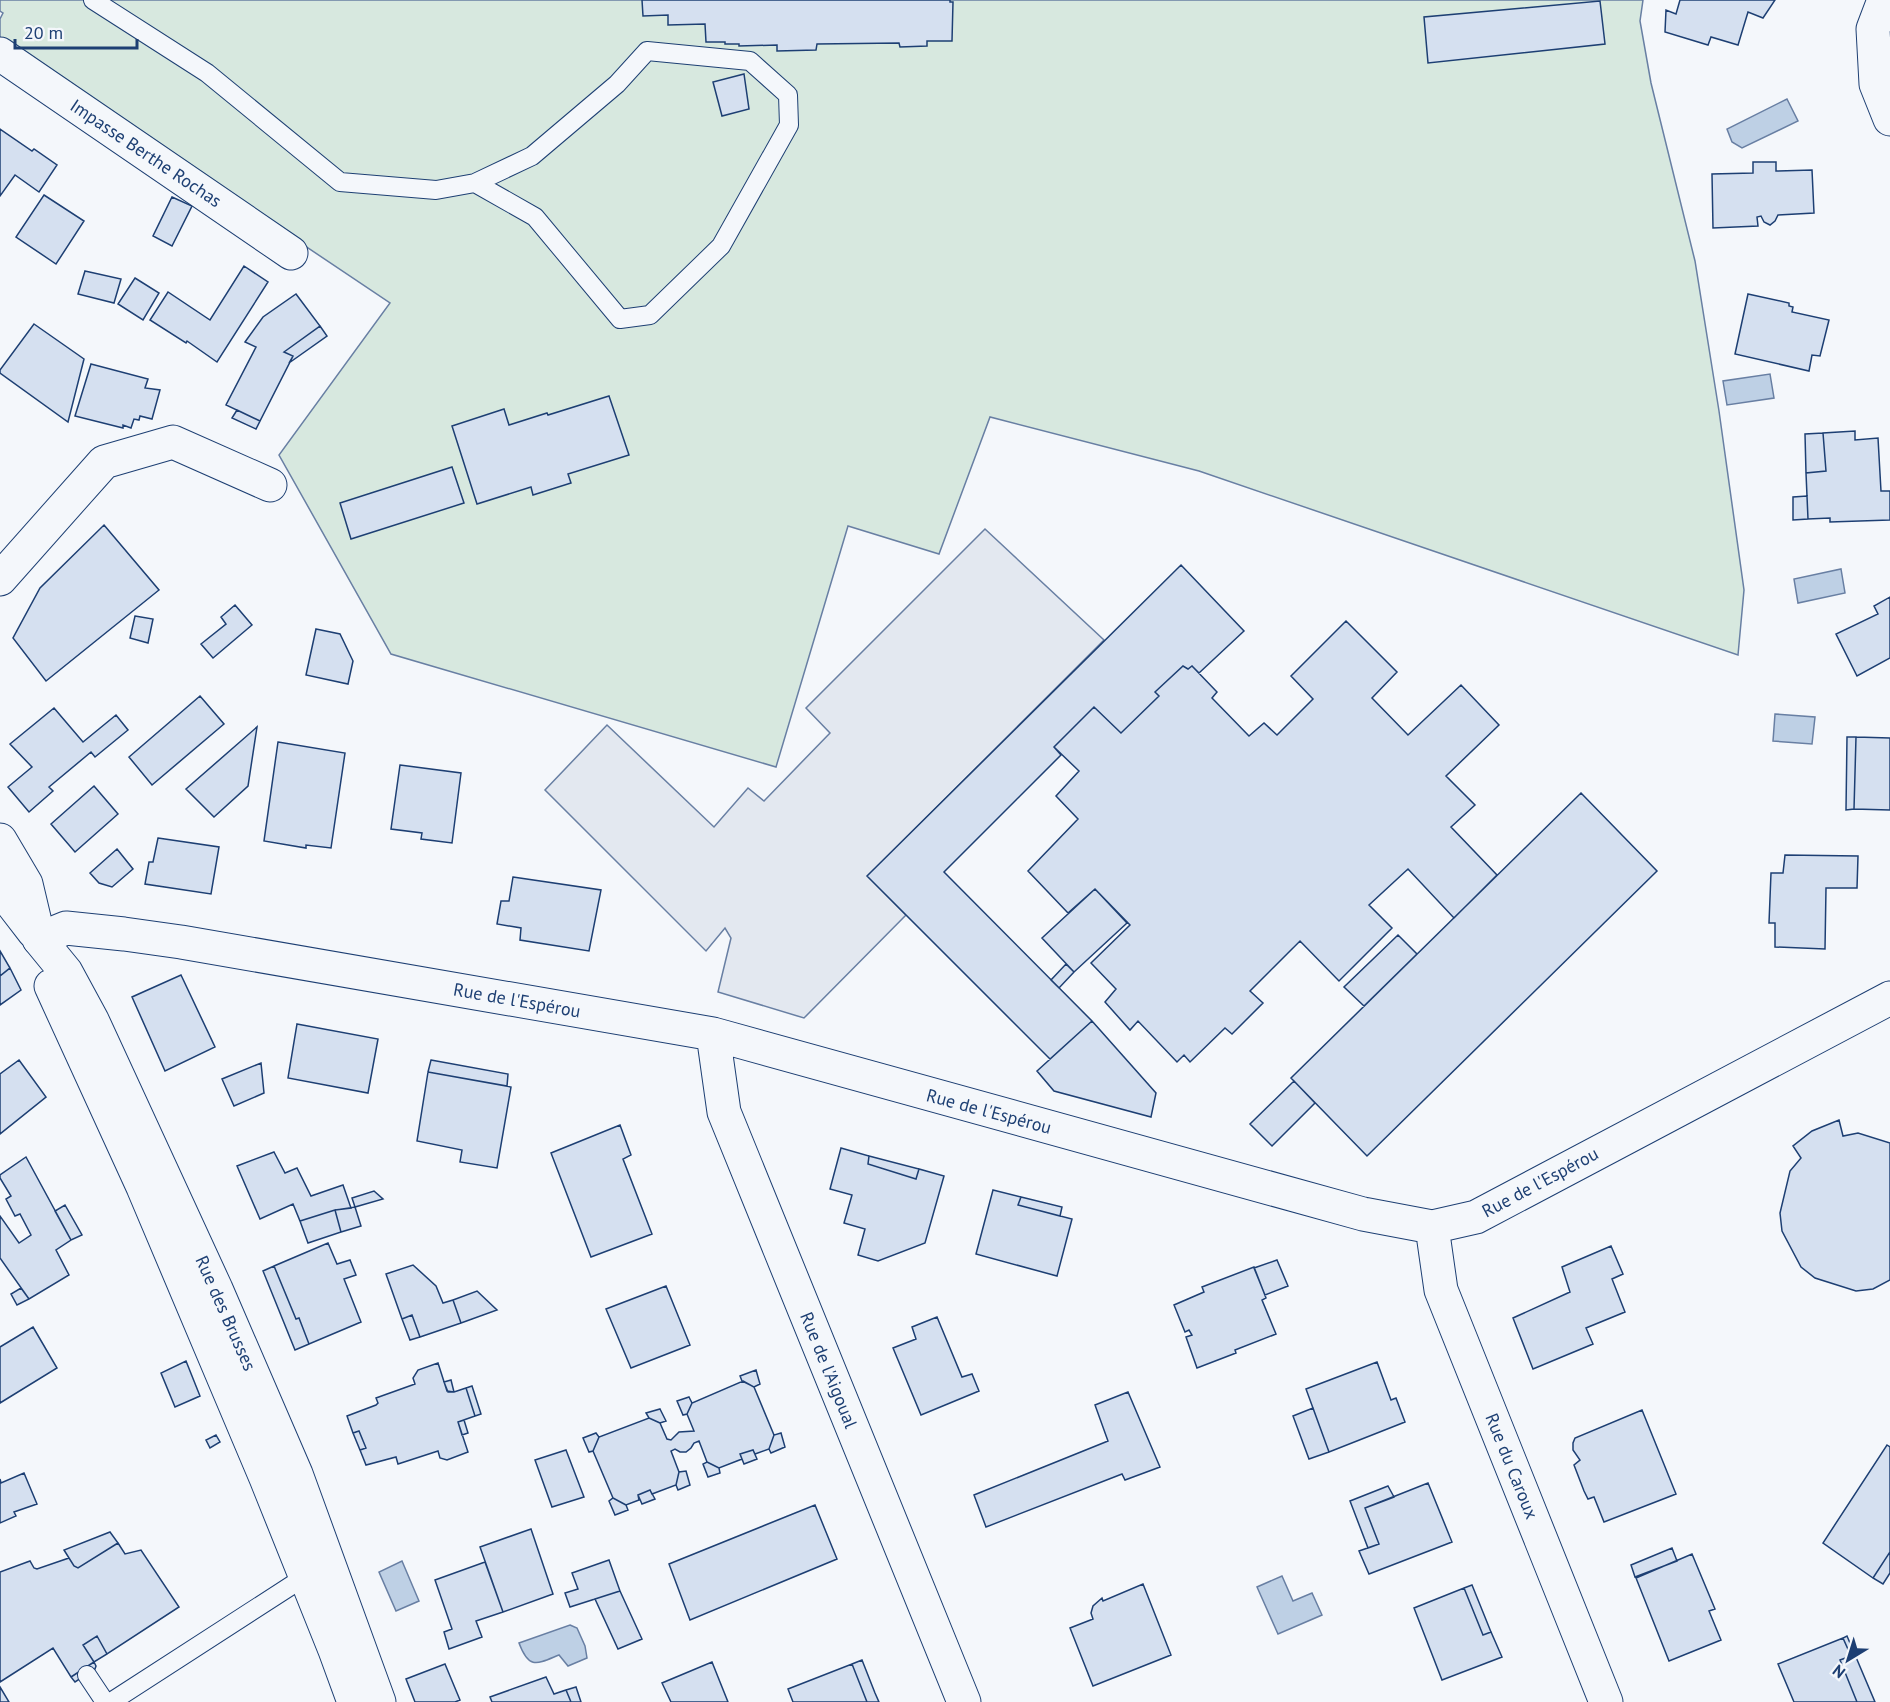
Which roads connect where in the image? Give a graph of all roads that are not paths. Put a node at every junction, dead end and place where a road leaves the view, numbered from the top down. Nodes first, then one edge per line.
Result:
1 (93, 0) edge
2 (1884, 0) edge
3 (0, 54) edge
4 (1890, 119) edge
5 (475, 183) junction
6 (291, 253) dead end
7 (270, 485) dead end
8 (0, 579) edge
9 (0, 840) edge
10 (0, 888) edge
11 (39, 939) junction
12 (1890, 998) edge
13 (713, 1034) junction
14 (1432, 1227) junction
15 (306, 1576) junction
16 (87, 1675) dead end
17 (105, 1702) edge
18 (111, 1702) edge
19 (354, 1702) edge
20 (380, 1702) edge
21 (964, 1702) edge
22 (1606, 1702) edge

1 - 5 lane
2 - 4 street
3 - 6 street, Impasse Berthe Rochas
5 - 5 lane
7 - 8 street
9 - 11 street, Rue des Brusses
10 - 11 street, Rue des Brusses
11 - 13 street, Rue de l'Espérou
11 - 15 street, Rue des Brusses
11 - 20 street, Rue des Brusses
12 - 14 street, Rue de l'Espérou
13 - 14 street, Rue de l'Espérou
13 - 21 street, Rue de l'Aigoual
14 - 22 street, Rue du Caroux
15 - 18 lane
15 - 19 street, Rue des Brusses
16 - 17 lane

